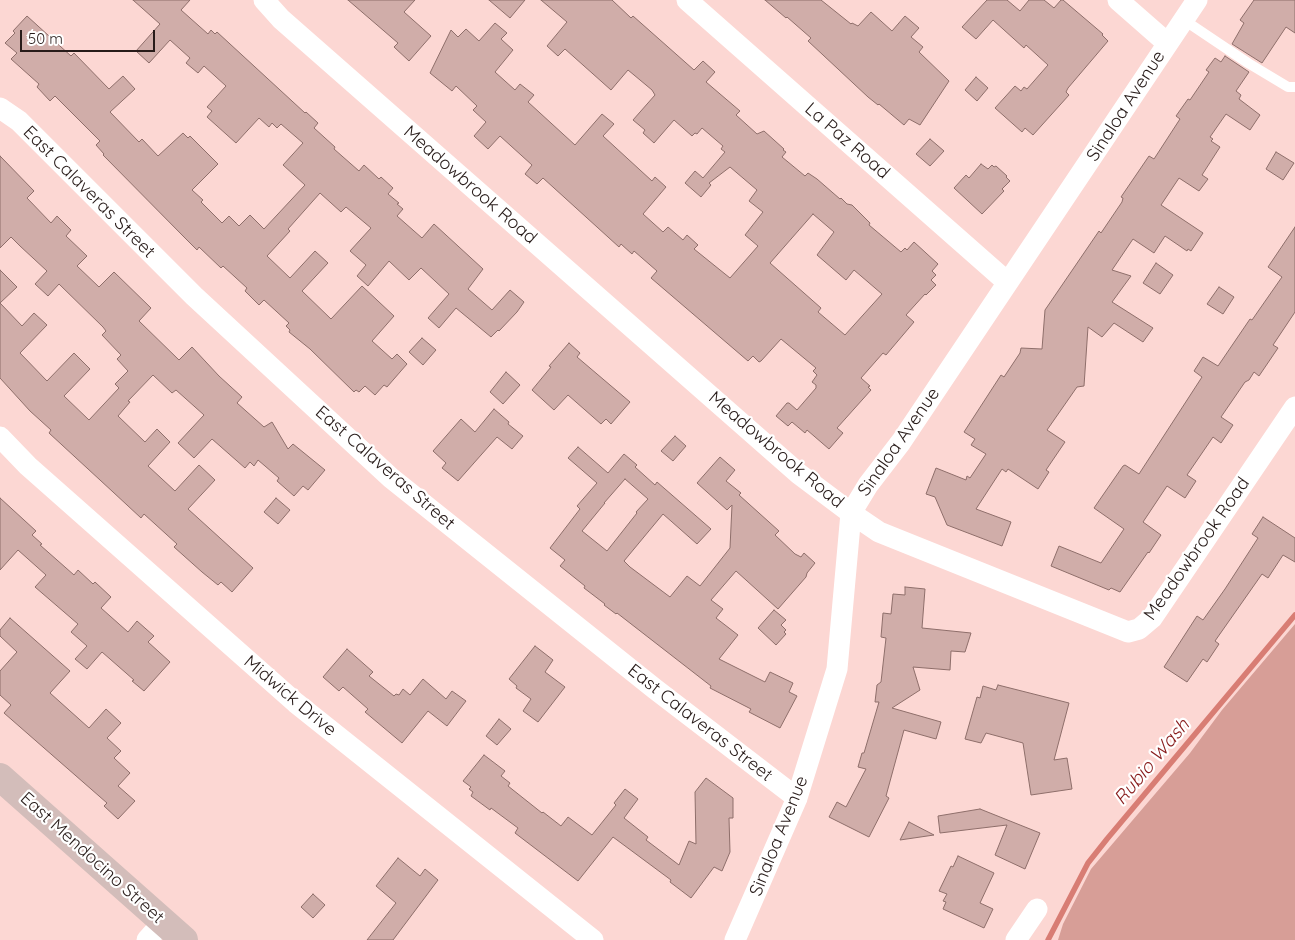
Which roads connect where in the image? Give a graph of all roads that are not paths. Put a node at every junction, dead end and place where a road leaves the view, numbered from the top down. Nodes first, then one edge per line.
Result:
1 (264, 0) edge
2 (687, 0) edge
3 (1118, 0) edge
4 (1197, 0) edge
5 (1184, 20) junction
6 (1167, 43) junction
7 (1295, 86) edge
8 (0, 108) edge
9 (1007, 282) junction
10 (1295, 407) edge
11 (0, 437) edge
12 (851, 513) junction
13 (0, 777) edge
14 (797, 798) junction
15 (1038, 909) dead end
16 (155, 931) edge
17 (184, 940) edge
18 (593, 940) edge
19 (735, 940) edge
20 (1016, 940) edge

1 - 12 street, Meadowbrook Road
2 - 9 street, La Paz Road
3 - 6 street
4 - 5 street, Sinaloa Avenue
5 - 6 street, Sinaloa Avenue
5 - 7 lane
6 - 9 street, Sinaloa Avenue
8 - 14 street, East Calaveras Street
9 - 12 street, Sinaloa Avenue
10 - 12 street, Meadowbrook Road
11 - 18 street, Midwick Drive
12 - 14 street, Sinaloa Avenue
13 - 16 street, East Mendocino Street
14 - 19 street, Sinaloa Avenue
15 - 20 street
16 - 17 street, East Mendocino Street

